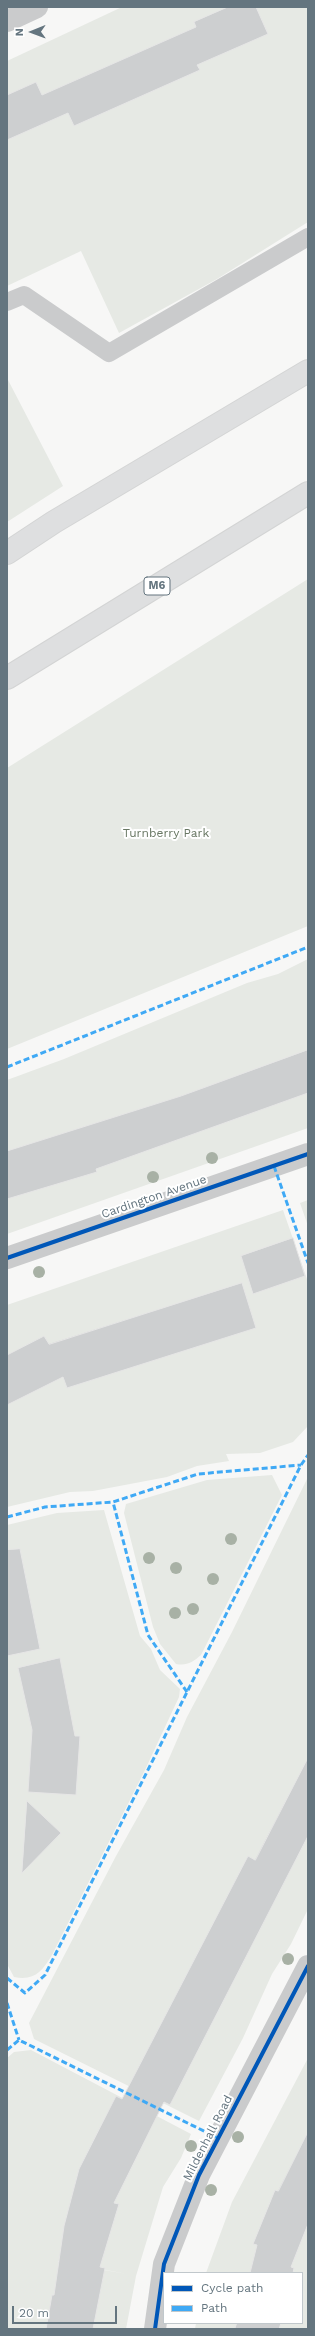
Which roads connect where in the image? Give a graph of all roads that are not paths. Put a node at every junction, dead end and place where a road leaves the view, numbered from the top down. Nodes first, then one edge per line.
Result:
1 (37, 7) edge
2 (7, 21) edge
3 (308, 237) edge
4 (7, 302) edge
5 (308, 371) edge
6 (308, 493) edge
7 (7, 553) edge
8 (7, 678) edge
9 (308, 1154) edge
10 (7, 1258) edge
11 (308, 1966) edge
12 (154, 2329) edge

1 - 2 street
3 - 4 lane
5 - 7 highway
6 - 8 highway, M6
9 - 10 street, Cardington Avenue
11 - 12 street, Mildenhall Road

